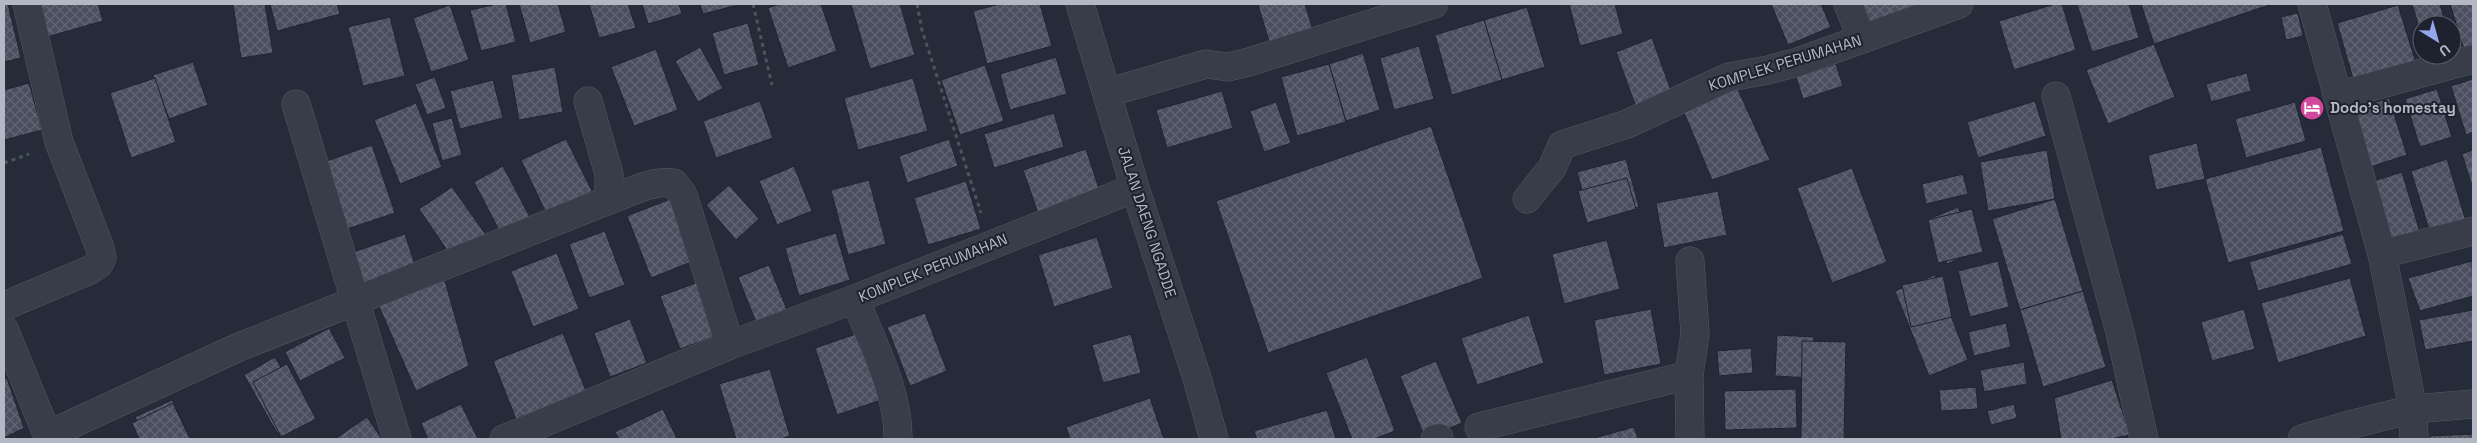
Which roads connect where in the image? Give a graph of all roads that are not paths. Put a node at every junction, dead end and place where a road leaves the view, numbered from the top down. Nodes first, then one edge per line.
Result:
1 (27, 4) edge
2 (1080, 4) edge
3 (1434, 4) edge
4 (1848, 4) edge
5 (1959, 4) edge
6 (2312, 4) edge
7 (1862, 39) junction
8 (2473, 59) edge
9 (1107, 93) junction
10 (2056, 96) dead end
11 (2338, 96) junction
12 (588, 101) dead end
13 (296, 104) dead end
14 (1135, 188) junction
15 (1527, 199) dead end
16 (609, 200) junction
17 (2473, 231) edge
18 (2382, 254) junction
19 (1690, 261) dead end
20 (856, 299) junction
21 (355, 300) junction
22 (4, 306) edge
23 (4, 329) edge
24 (730, 345) junction
25 (1689, 375) junction
26 (2473, 404) edge
27 (2413, 409) junction
28 (1478, 427) dead end
29 (48, 437) edge
30 (397, 439) edge
31 (504, 439) edge
32 (898, 439) edge
33 (1214, 439) edge
34 (1690, 439) edge
35 (2144, 439) edge
36 (2302, 439) edge
37 (2414, 439) edge

1 - 22 street
2 - 9 street, JALAN DAENG NGADDE
3 - 9 street
4 - 7 street
5 - 7 street, KOMPLEK PERUMAHAN
6 - 11 street
7 - 15 street, KOMPLEK PERUMAHAN
8 - 11 street
9 - 14 street, JALAN DAENG NGADDE
10 - 35 street
11 - 18 street
12 - 16 street
13 - 21 street
14 - 20 street, KOMPLEK PERUMAHAN
14 - 33 street, JALAN DAENG NGADDE
16 - 21 street
16 - 24 street
17 - 18 street
18 - 27 street
19 - 25 street
20 - 24 street, KOMPLEK PERUMAHAN
20 - 32 street
21 - 29 street
21 - 30 street
23 - 29 street
24 - 31 street, KOMPLEK PERUMAHAN
25 - 28 street
25 - 34 street
26 - 27 street
27 - 36 street
27 - 37 street

